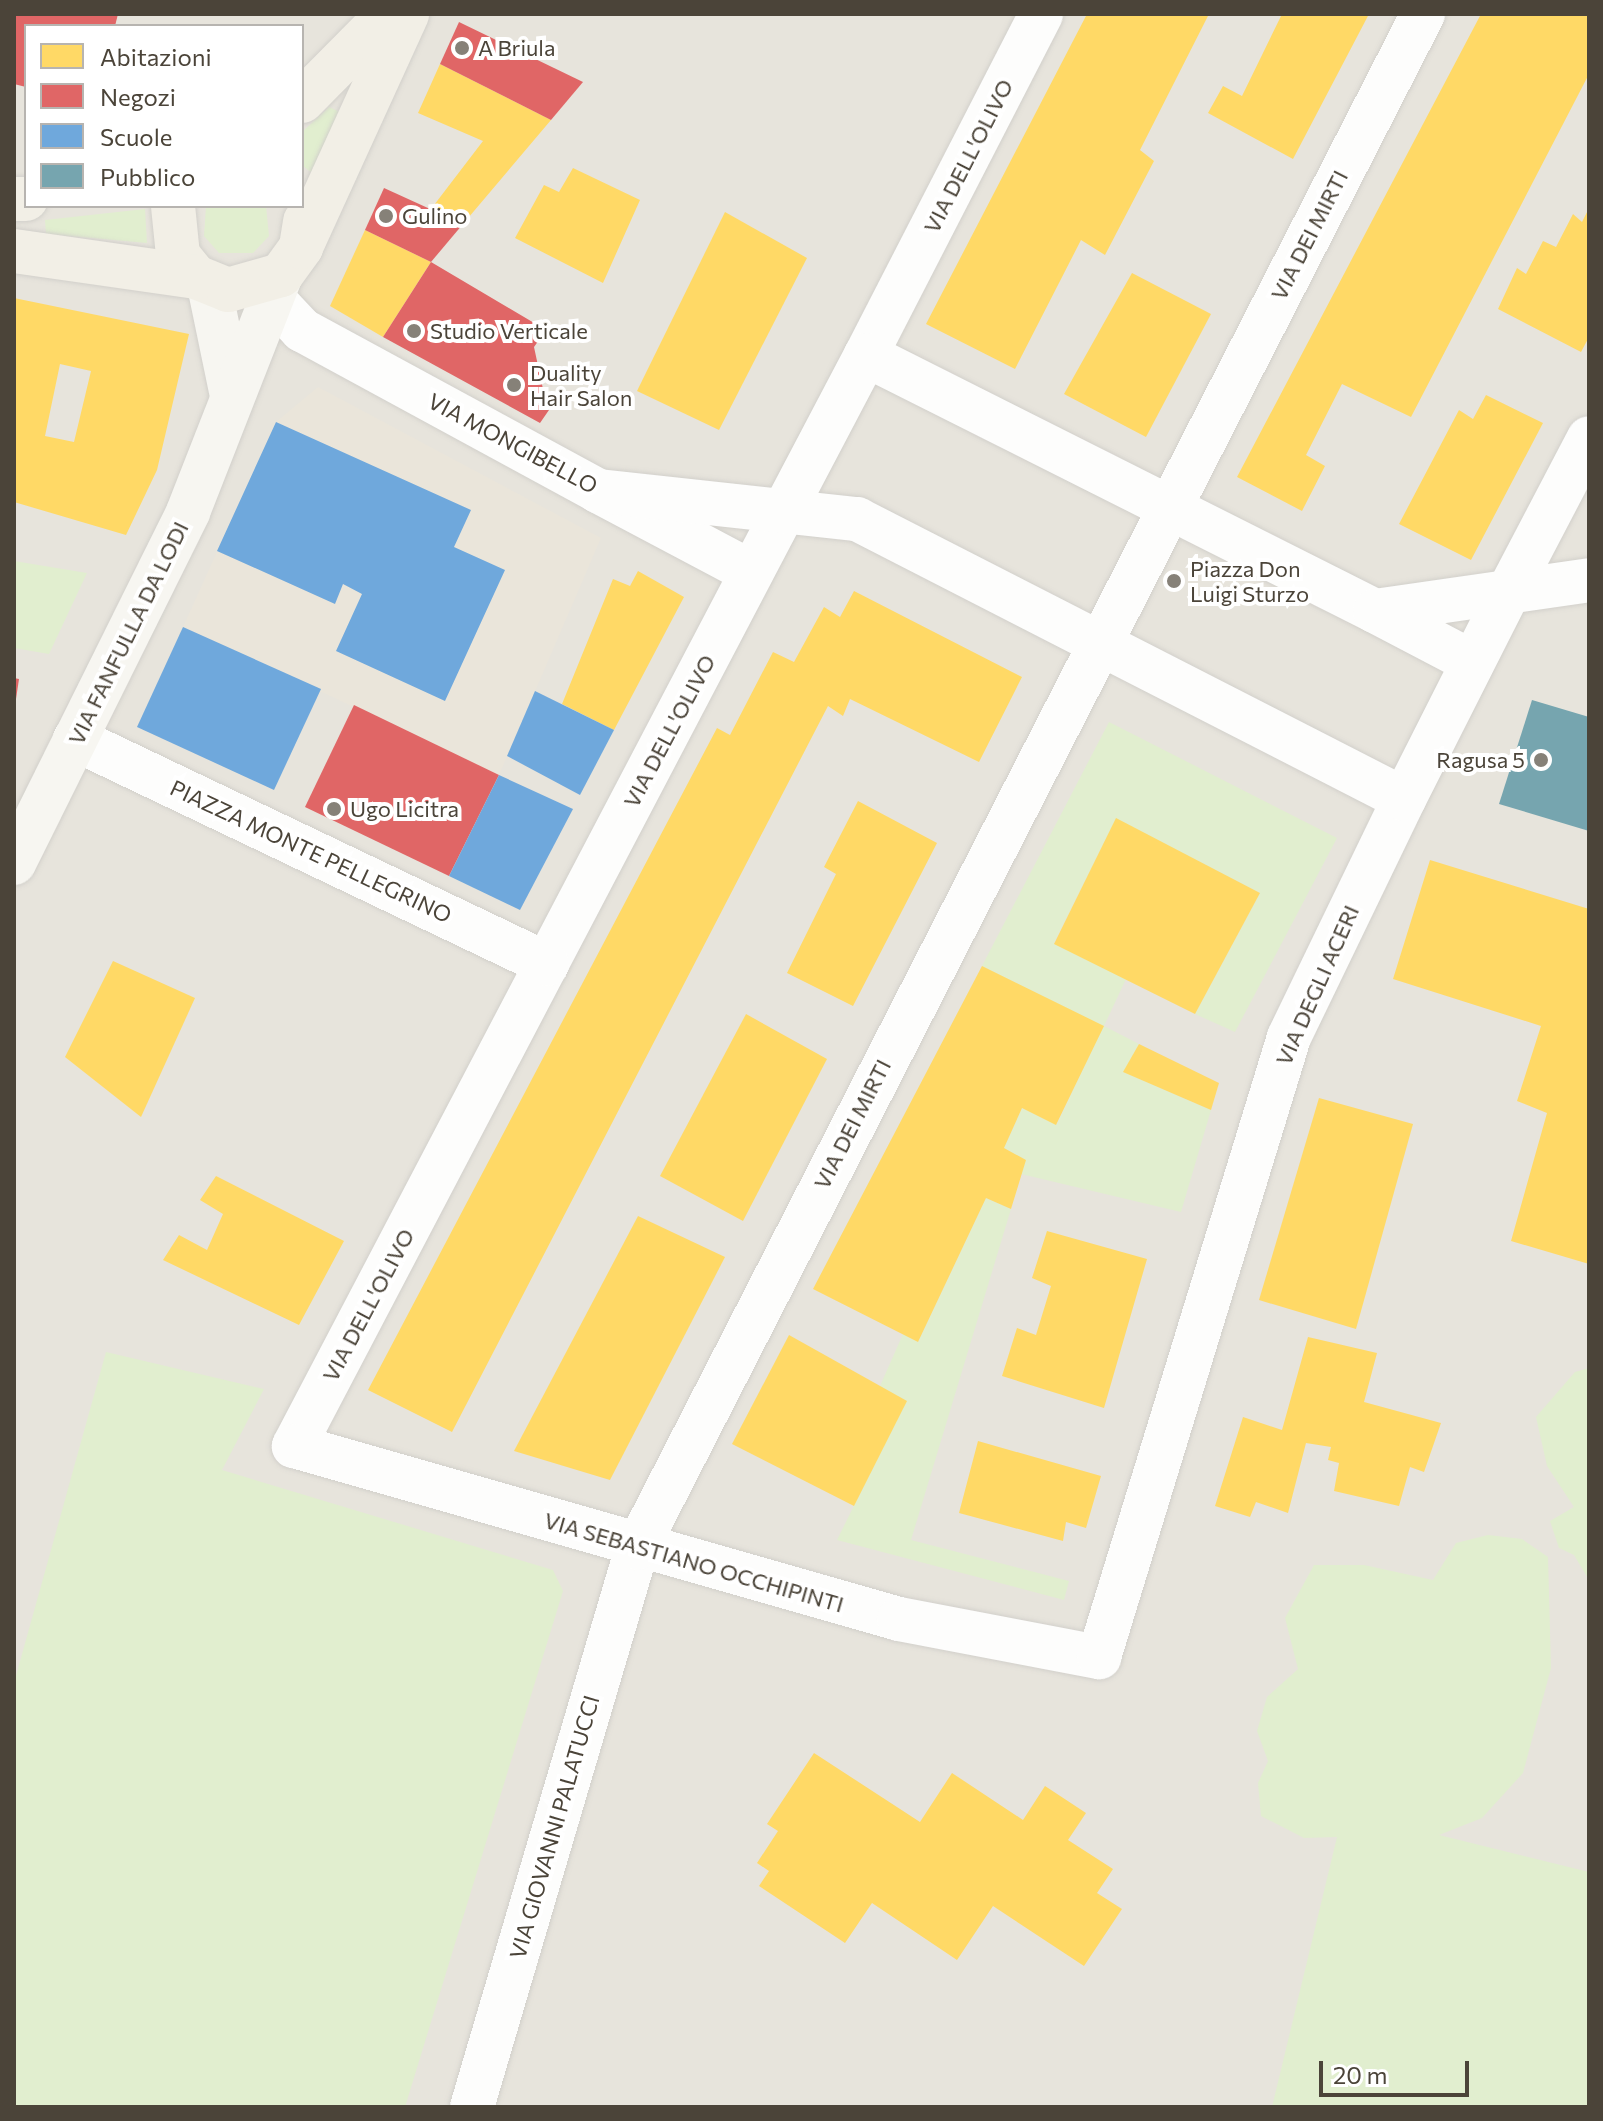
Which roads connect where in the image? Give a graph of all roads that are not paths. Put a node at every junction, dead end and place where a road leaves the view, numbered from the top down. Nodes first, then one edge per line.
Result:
1 (388, 14) edge
2 (407, 14) edge
3 (1041, 14) edge
4 (1423, 14) edge
5 (304, 99) edge
6 (173, 208) edge
7 (301, 208) edge
8 (14, 251) edge
9 (285, 274) junction
10 (203, 281) junction
11 (866, 355) junction
12 (233, 399) junction
13 (1589, 438) edge
14 (598, 491) junction
15 (784, 511) junction
16 (1166, 511) junction
17 (751, 572) junction
18 (1589, 580) edge
19 (1510, 589) junction
20 (1375, 611) junction
21 (1098, 640) junction
22 (1472, 662) junction
23 (75, 739) junction
24 (1404, 799) junction
25 (14, 863) edge
26 (547, 964) junction
27 (294, 1446) joint
28 (637, 1548) junction
29 (1099, 1657) joint
30 (472, 2107) edge

1 - 5 main road
2 - 9 main road
3 - 11 street, VIA DELL'OLIVO
4 - 16 street, VIA DEI MIRTI
6 - 10 main road
7 - 9 main road
8 - 10 main road
9 - 10 main road
9 - 12 main road, VIA FANFULLA DA LODI
9 - 14 street, VIA MONGIBELLO
10 - 12 main road
11 - 15 street, VIA DELL'OLIVO
11 - 16 street
12 - 23 main road, VIA FANFULLA DA LODI
13 - 19 street, VIA DEGLI ACERI
14 - 15 street, VIA MONGIBELLO
14 - 17 street
15 - 17 street, VIA DELL'OLIVO
15 - 21 street, VIA MONGIBELLO
16 - 20 street
16 - 21 street, VIA DEI MIRTI
17 - 26 street, VIA DELL'OLIVO
18 - 19 street
19 - 20 street
19 - 22 street, VIA DEGLI ACERI
20 - 22 street
21 - 24 street, VIA MONGIBELLO
21 - 28 street, VIA DEI MIRTI
22 - 24 street, VIA DEGLI ACERI
23 - 25 main road, VIA FANFULLA DA LODI
23 - 26 street, PIAZZA MONTE PELLEGRINO
24 - 29 street, VIA DEGLI ACERI
26 - 27 street, VIA DELL'OLIVO
27 - 28 street, VIA SEBASTIANO OCCHIPINTI
28 - 29 street, VIA SEBASTIANO OCCHIPINTI
28 - 30 street, VIA GIOVANNI PALATUCCI

